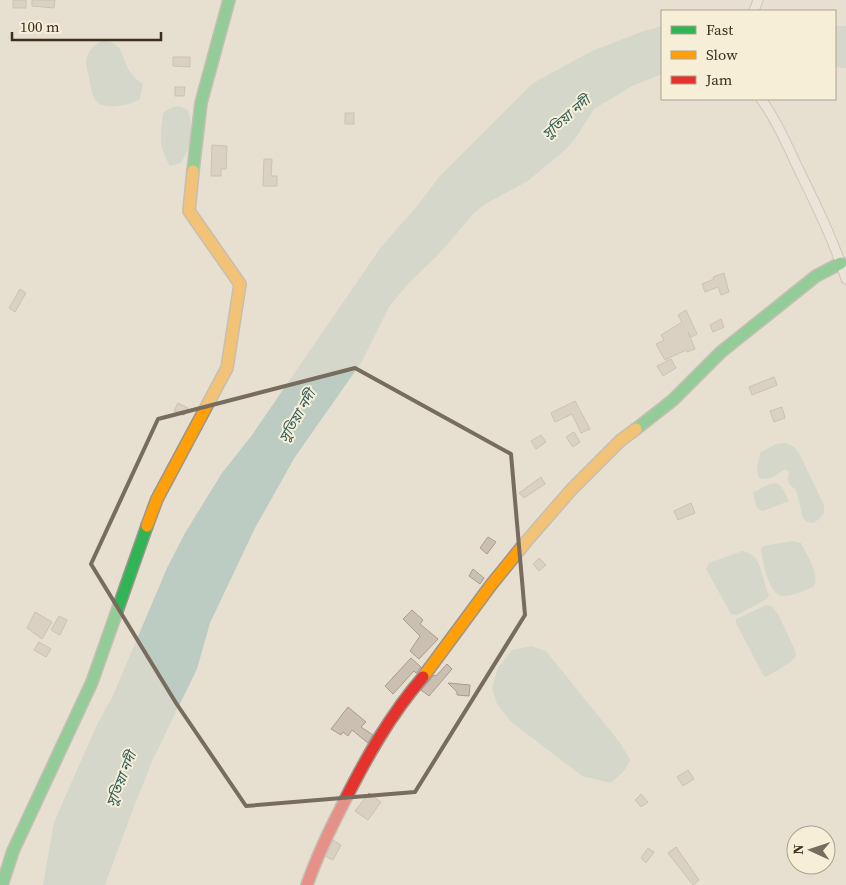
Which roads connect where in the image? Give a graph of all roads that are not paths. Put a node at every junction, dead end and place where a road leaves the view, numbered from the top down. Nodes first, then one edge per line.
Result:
1 (229, 0) edge
2 (762, 100) edge
3 (841, 262) junction
4 (846, 279) edge
5 (2, 885) edge
6 (308, 885) edge

1 - 5 street
2 - 3 street
3 - 4 street
3 - 6 street

